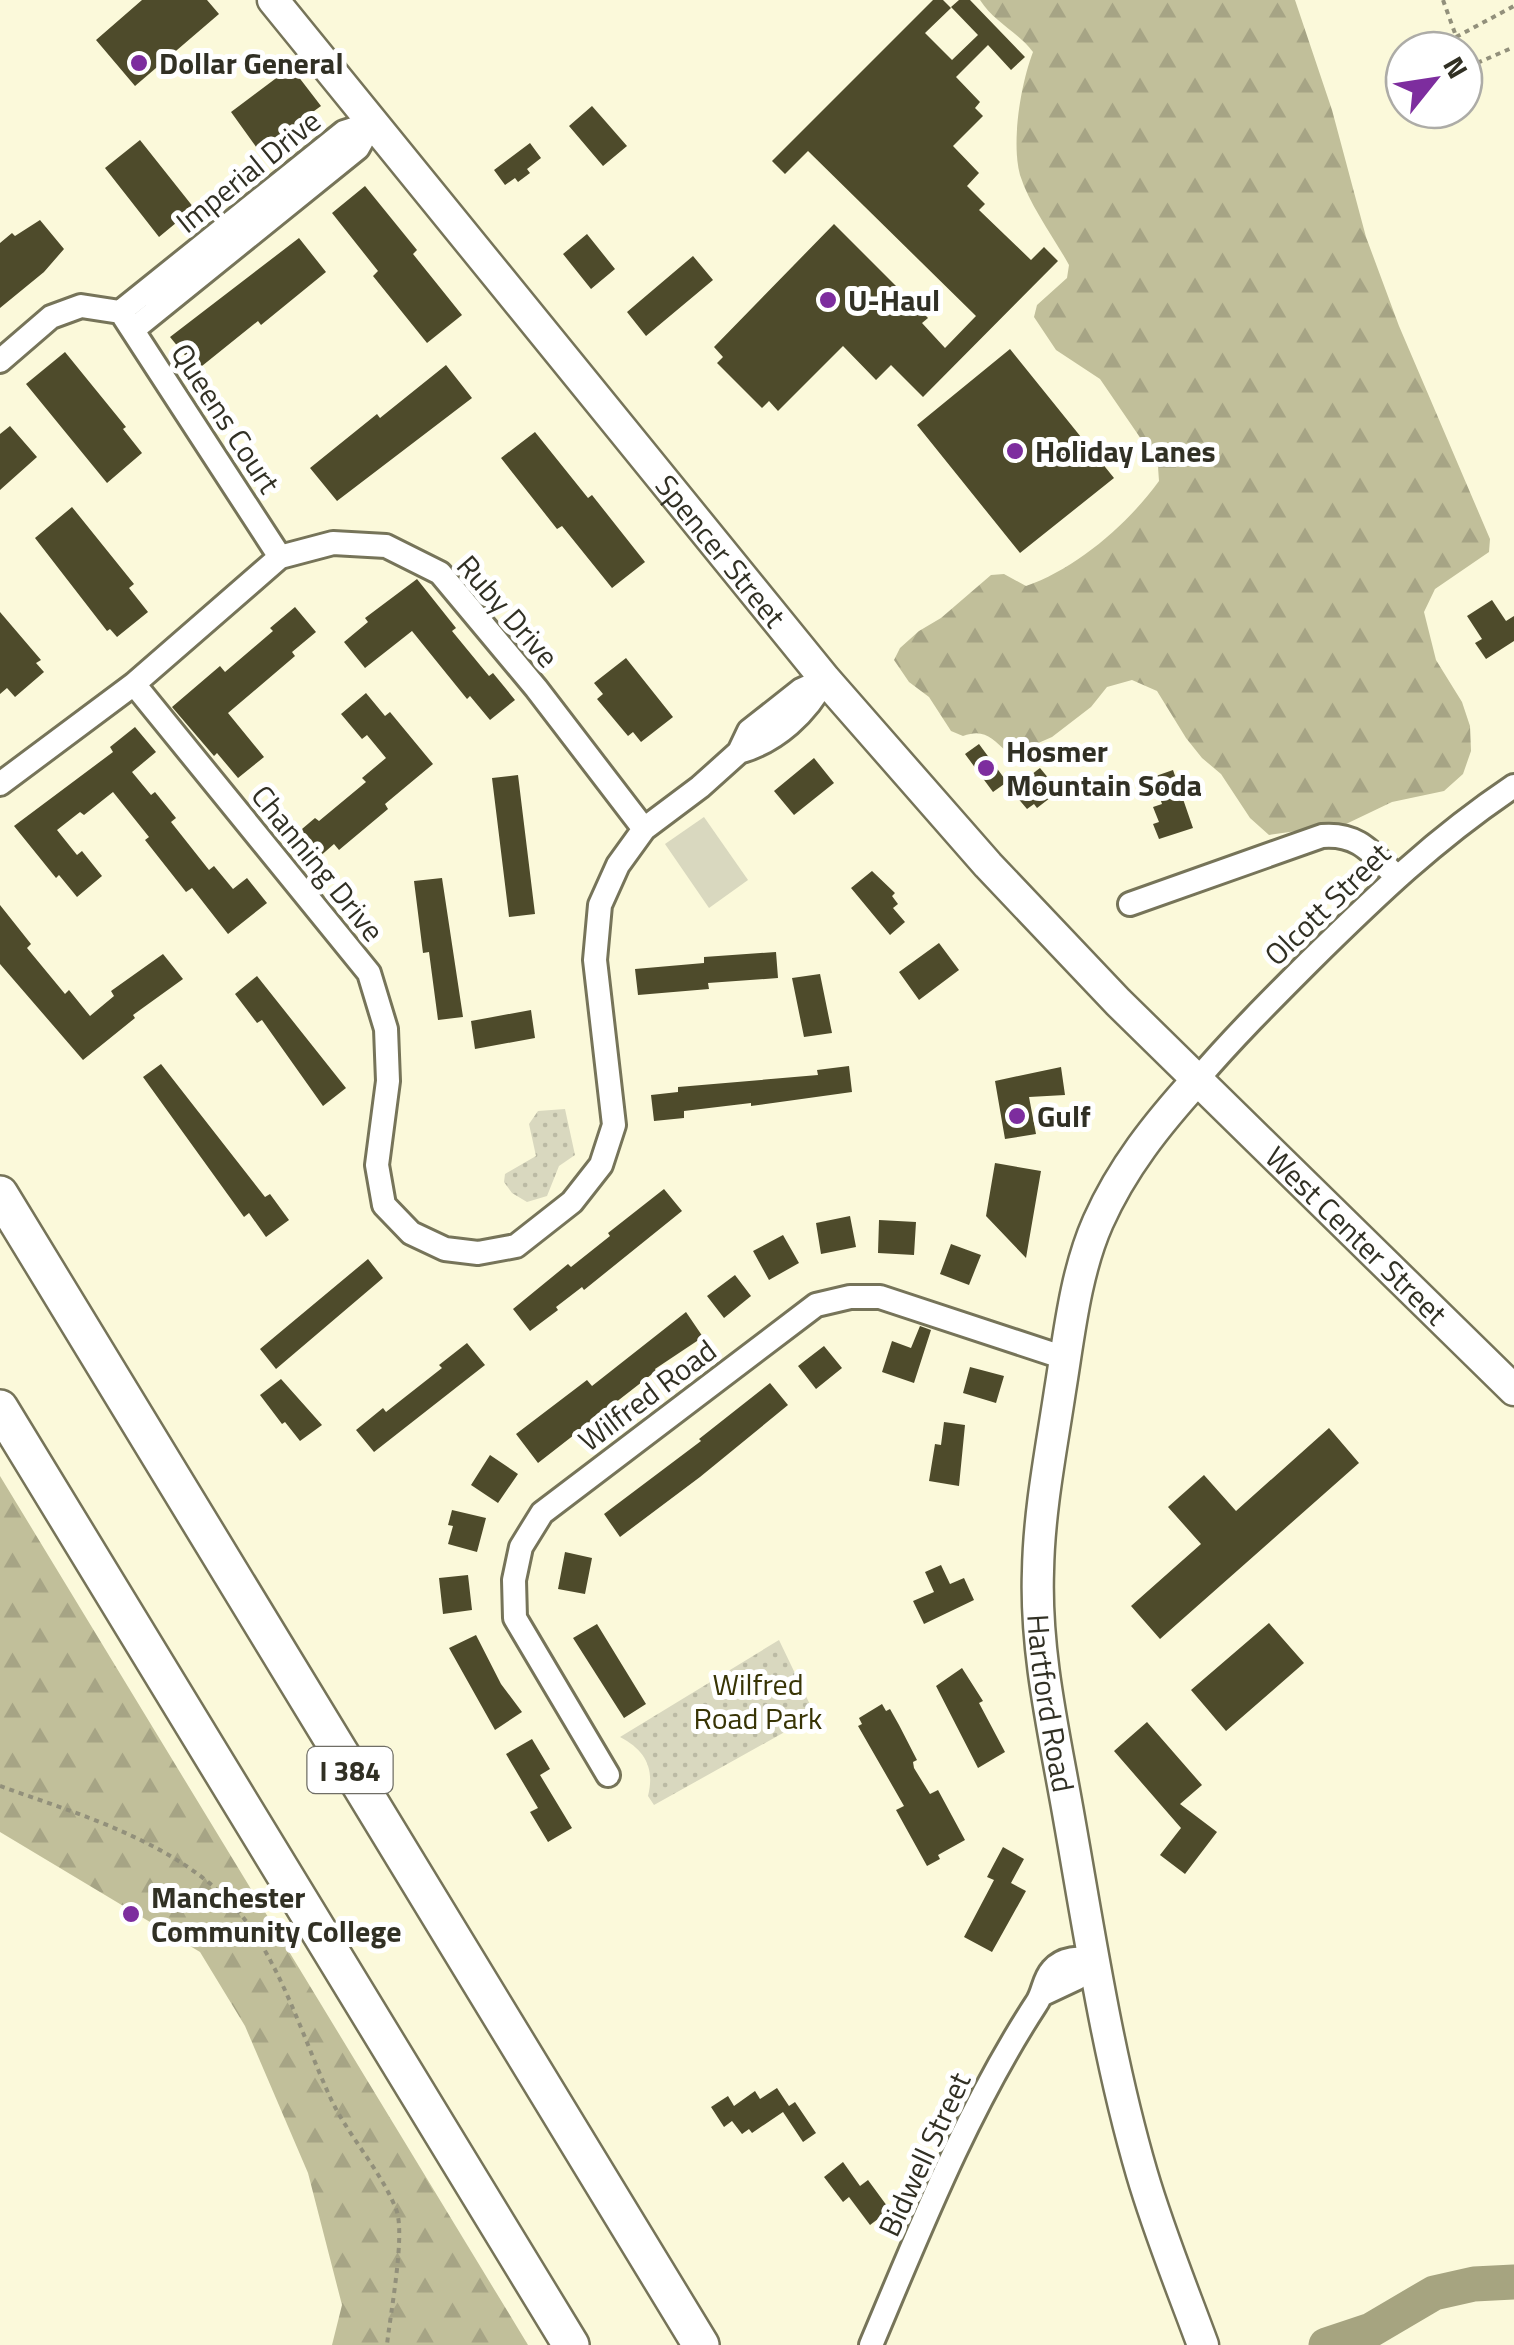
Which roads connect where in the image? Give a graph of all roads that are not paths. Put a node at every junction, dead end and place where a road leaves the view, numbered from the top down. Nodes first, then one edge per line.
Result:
1 (273, 0) edge
2 (372, 123) junction
3 (127, 321) junction
4 (0, 361) edge
5 (280, 558) junction
6 (825, 680) junction
7 (134, 684) junction
8 (0, 784) edge
9 (1514, 786) edge
10 (644, 829) junction
11 (1396, 876) junction
12 (1130, 904) dead end
13 (1197, 1080) junction
14 (0, 1194) edge
15 (1065, 1358) junction
16 (1514, 1390) edge
17 (0, 1408) edge
18 (608, 1775) dead end
19 (1094, 1962) junction
20 (571, 2345) edge
21 (700, 2345) edge
22 (871, 2345) edge
23 (1202, 2345) edge

1 - 2 main road, Spencer Street
2 - 3 street, Imperial Drive
2 - 6 main road, Spencer Street
3 - 4 street
3 - 5 street, Queens Court
5 - 7 street, Ruby Drive
5 - 10 street, Ruby Drive
6 - 10 street, Channing Drive
6 - 13 main road, Spencer Street
7 - 8 street
7 - 10 street, Channing Drive
9 - 11 street, Olcott Street
11 - 12 street
11 - 13 street, Olcott Street
13 - 15 main road, Hartford Road
13 - 16 main road, West Center Street
14 - 21 highway, I 384
15 - 18 street, Wilfred Road
15 - 19 main road, Hartford Road
17 - 20 highway
19 - 22 street, Bidwell Street
19 - 23 main road, Hartford Road

